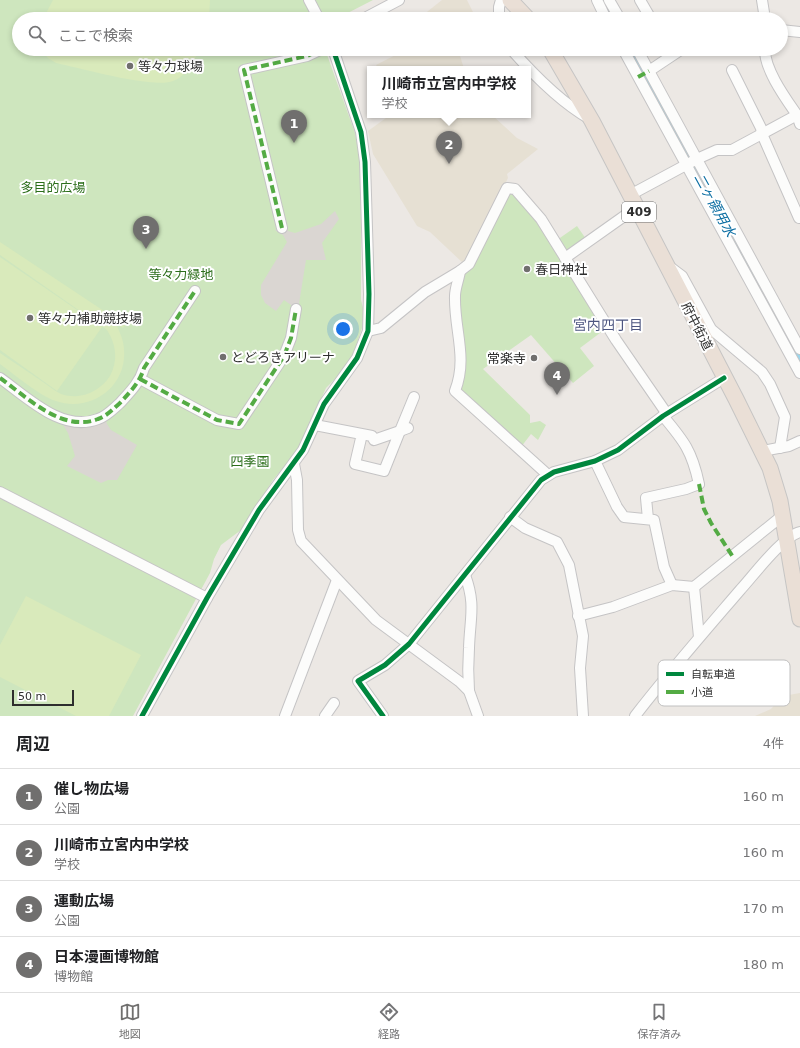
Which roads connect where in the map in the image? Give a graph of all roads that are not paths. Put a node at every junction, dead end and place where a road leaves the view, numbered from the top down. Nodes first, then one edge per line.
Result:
1 (308, 0) edge
2 (399, 0) edge
3 (501, 0) edge
4 (510, 0) edge
5 (597, 0) edge
6 (609, 0) edge
7 (640, 0) edge
8 (762, 0) edge
9 (316, 12) edge
10 (376, 12) edge
11 (500, 12) edge
12 (521, 12) edge
13 (603, 12) edge
14 (616, 12) edge
15 (647, 12) edge
16 (764, 12) edge
17 (788, 31) edge
18 (800, 32) edge
19 (307, 56) edge
20 (335, 56) edge
21 (517, 56) edge
22 (554, 56) edge
23 (627, 56) edge
24 (641, 56) edge
25 (668, 56) edge
26 (766, 56) edge
27 (526, 66) edge
28 (732, 70) dead end
29 (649, 71) junction
30 (531, 72) edge
31 (798, 120) edge
32 (592, 121) junction
33 (762, 134) junction
34 (692, 162) junction
35 (633, 201) junction
36 (800, 217) edge
37 (282, 228) dead end
38 (565, 258) junction
39 (666, 265) junction
40 (460, 271) junction
41 (195, 291) dead end
42 (296, 309) dead end
43 (368, 331) junction
44 (800, 348) edge
45 (800, 372) edge
46 (0, 378) edge
47 (724, 378) junction
48 (140, 379) junction
49 (414, 397) dead end
50 (665, 415) junction
51 (315, 425) junction
52 (404, 429) junction
53 (362, 434) junction
54 (800, 441) edge
55 (780, 448) junction
56 (762, 451) junction
57 (595, 461) junction
58 (294, 464) junction
59 (548, 474) junction
60 (0, 492) edge
61 (782, 516) junction
62 (510, 517) junction
63 (648, 519) junction
64 (794, 536) edge
65 (464, 575) junction
66 (337, 580) junction
67 (672, 586) junction
68 (694, 587) junction
69 (207, 598) junction
70 (578, 616) junction
71 (800, 618) edge
72 (699, 637) junction
73 (409, 644) junction
74 (680, 660) edge
75 (658, 688) edge
76 (468, 692) junction
77 (334, 703) dead end
78 (142, 716) edge
79 (285, 716) edge
80 (325, 716) edge
81 (383, 716) edge
82 (478, 716) edge
83 (583, 716) edge
84 (635, 716) edge

1 - 9 street
2 - 10 street
3 - 11 street
4 - 12 highway
5 - 13 street
6 - 14 street
7 - 15 street
8 - 16 street
17 - 18 street
19 - 37 street
20 - 43 street
21 - 27 street
22 - 32 highway, 府中街道 / 409
23 - 34 street
24 - 29 street
25 - 29 street
26 - 31 street
28 - 33 street
29 - 34 street
30 - 32 street
31 - 33 street
32 - 35 highway, 府中街道 / 409
33 - 34 street
33 - 36 street
34 - 35 street
34 - 44 street
34 - 45 street
35 - 38 street
35 - 39 highway, 府中街道 / 409
38 - 40 street
38 - 50 street
39 - 47 highway, 府中街道 / 409
39 - 55 street
40 - 43 street
40 - 59 street
41 - 48 street
42 - 48 street
43 - 51 street
46 - 48 street
47 - 50 street
47 - 56 highway, 府中街道 / 409
49 - 52 street
50 - 57 street
50 - 63 street
51 - 53 street
51 - 58 street
52 - 53 street
52 - 53 street
54 - 55 street
55 - 56 street
56 - 61 highway, 府中街道 / 409
57 - 59 street
57 - 63 street
58 - 66 street
58 - 69 street
59 - 62 street
60 - 69 street
61 - 64 highway, 府中街道 / 409
61 - 68 street
62 - 65 street
62 - 70 street
63 - 67 street
64 - 71 highway, 府中街道 / 409
64 - 72 street
65 - 73 street
65 - 76 street
66 - 73 street
66 - 79 street
67 - 68 street
67 - 70 street
68 - 72 street
69 - 78 street
70 - 83 street
72 - 74 street
73 - 76 street
73 - 81 street
75 - 84 street
76 - 82 street
77 - 80 street

